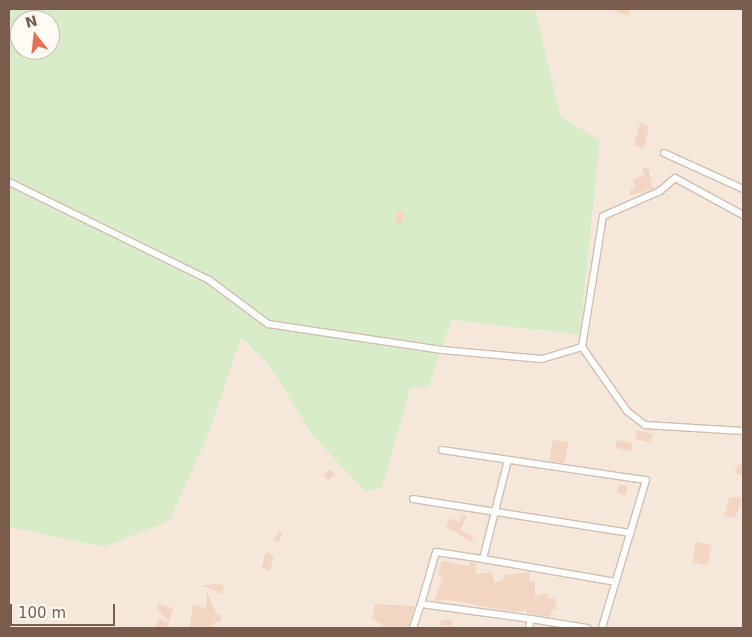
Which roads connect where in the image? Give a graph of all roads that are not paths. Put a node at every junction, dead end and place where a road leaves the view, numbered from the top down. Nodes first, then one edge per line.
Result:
1 (664, 154) dead end
2 (9, 182) edge
3 (743, 188) edge
4 (743, 215) edge
5 (582, 347) junction
6 (743, 431) edge
7 (442, 450) dead end
8 (508, 460) junction
9 (413, 499) dead end
10 (496, 511) junction
11 (630, 533) junction
12 (483, 559) junction
13 (616, 582) junction
14 (421, 604) junction
15 (531, 619) junction
16 (414, 628) edge
17 (529, 628) edge
18 (587, 628) edge
19 (602, 628) edge

1 - 3 street
2 - 5 street
4 - 5 street
5 - 6 street
7 - 8 street
8 - 10 street
8 - 11 street
9 - 10 street
10 - 11 street
10 - 12 street
11 - 13 street
12 - 13 street
12 - 14 street
13 - 19 street
14 - 15 street
14 - 16 street
15 - 17 street
15 - 18 street

